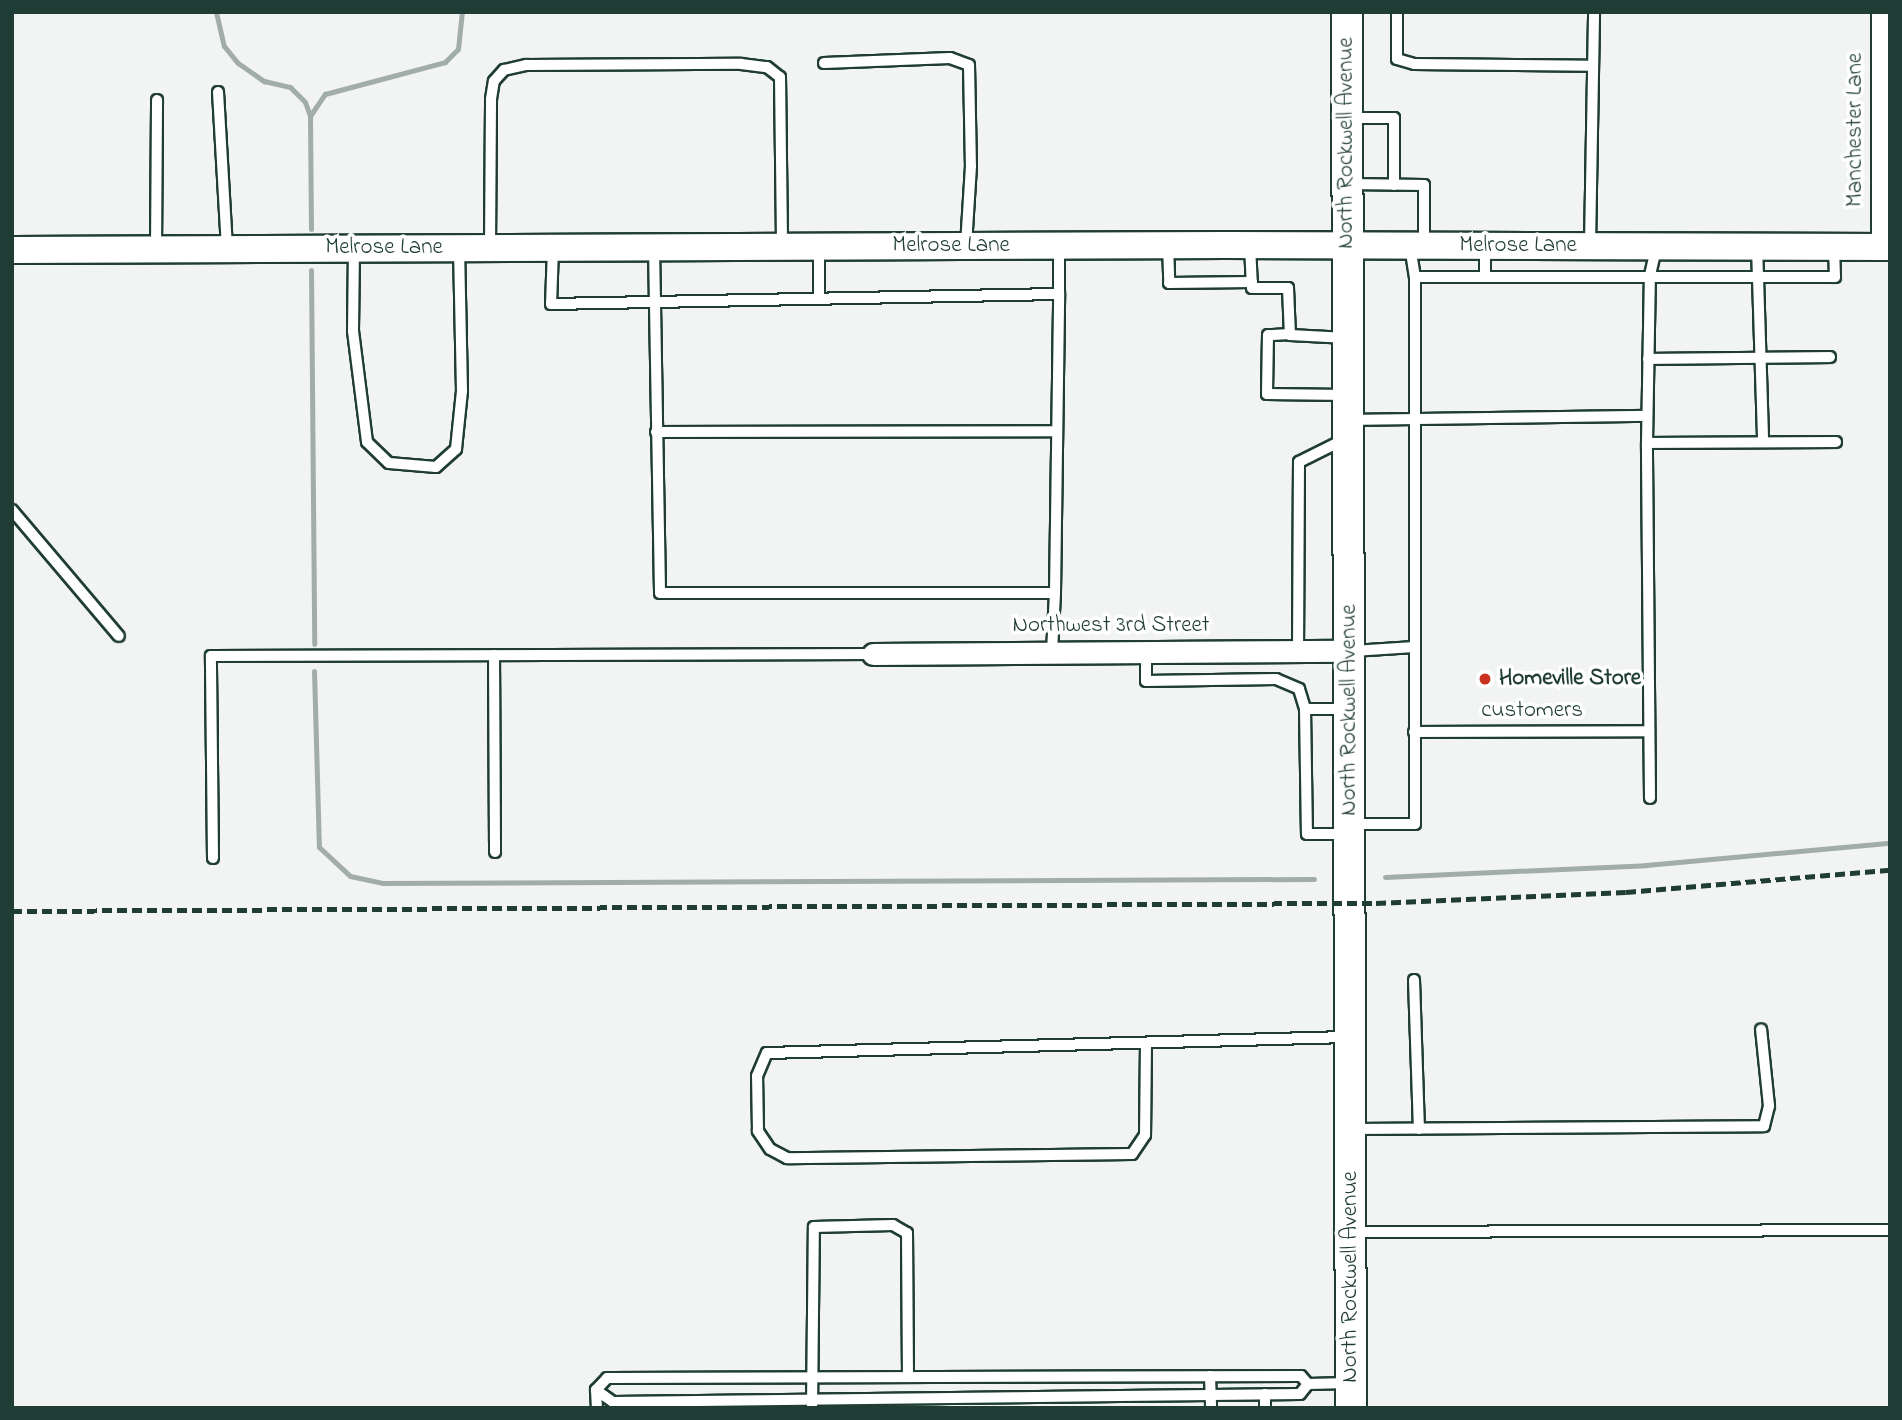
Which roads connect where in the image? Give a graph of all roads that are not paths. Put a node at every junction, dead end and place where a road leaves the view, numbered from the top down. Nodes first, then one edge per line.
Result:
1 (1347, 12) edge
2 (1396, 12) edge
3 (1594, 12) edge
4 (1882, 12) edge
5 (824, 63) dead end
6 (1592, 66) junction
7 (218, 92) dead end
8 (157, 100) dead end
9 (1346, 118) junction
10 (1346, 184) junction
11 (1394, 185) junction
12 (1059, 245) junction
13 (1168, 245) junction
14 (1250, 245) junction
15 (782, 246) junction
16 (819, 246) junction
17 (966, 246) junction
18 (1346, 246) junction
19 (1417, 246) junction
20 (1485, 246) junction
21 (1590, 246) junction
22 (1657, 246) junction
23 (1757, 246) junction
24 (654, 247) junction
25 (1834, 247) junction
26 (1886, 247) edge
27 (354, 248) junction
28 (459, 248) junction
29 (490, 248) junction
30 (553, 248) junction
31 (227, 249) junction
32 (12, 250) edge
33 (156, 250) junction
34 (1650, 275) junction
35 (1415, 276) junction
36 (1485, 277) junction
37 (1758, 277) junction
38 (1252, 282) junction
39 (1059, 294) junction
40 (819, 298) junction
41 (654, 302) junction
42 (1290, 334) junction
43 (1347, 338) junction
44 (1830, 357) dead end
45 (1760, 358) junction
46 (1648, 359) junction
47 (1647, 416) junction
48 (1413, 417) junction
49 (1347, 418) junction
50 (1057, 431) junction
51 (656, 432) junction
52 (1763, 442) junction
53 (1836, 442) dead end
54 (1647, 443) junction
55 (12, 510) edge
56 (1055, 593) junction
57 (119, 636) dead end
58 (1414, 646) junction
59 (1350, 651) junction
60 (1146, 652) junction
61 (1298, 652) junction
62 (1052, 653) junction
63 (873, 654) joint
64 (494, 655) junction
65 (1305, 709) junction
66 (1350, 709) junction
67 (1650, 731) junction
68 (1414, 732) junction
69 (1650, 798) dead end
70 (1350, 829) junction
71 (495, 852) dead end
72 (213, 858) dead end
73 (1414, 980) dead end
74 (1761, 1029) dead end
75 (1350, 1037) junction
76 (1146, 1043) junction
77 (1350, 1129) junction
78 (1419, 1129) junction
79 (1890, 1230) edge
80 (1351, 1232) junction
81 (908, 1376) junction
82 (1008, 1376) junction
83 (1210, 1376) junction
84 (813, 1378) junction
85 (1308, 1384) junction
86 (596, 1390) junction
87 (1211, 1394) junction
88 (1265, 1394) junction
89 (1351, 1395) edge
90 (1008, 1397) junction
91 (813, 1403) edge
92 (659, 1404) edge
93 (709, 1404) edge
94 (597, 1408) edge
95 (1211, 1408) edge
96 (1265, 1408) edge

1 - 9 main road, North Rockwell Avenue
2 - 6 lane
3 - 6 lane
4 - 26 street, Manchester Lane
5 - 17 lane
6 - 21 lane
7 - 31 lane
8 - 33 lane
9 - 10 main road, North Rockwell Avenue
9 - 11 lane
10 - 11 lane
10 - 18 main road, North Rockwell Avenue
11 - 19 lane
12 - 13 street, Melrose Lane
12 - 17 street, Melrose Lane
12 - 39 lane
13 - 14 street, Melrose Lane
13 - 38 lane
14 - 18 street, Melrose Lane
14 - 38 lane
15 - 16 street, Melrose Lane
15 - 24 street, Melrose Lane
15 - 29 lane
16 - 17 street, Melrose Lane
16 - 40 lane
18 - 19 street, Melrose Lane
18 - 43 main road, North Rockwell Avenue
19 - 20 street, Melrose Lane
19 - 35 lane
20 - 21 street, Melrose Lane
20 - 36 lane
21 - 22 street, Melrose Lane
22 - 23 street, Melrose Lane
22 - 34 lane
23 - 25 street, Melrose Lane
23 - 37 lane
24 - 30 street, Melrose Lane
24 - 41 lane
25 - 26 street, Melrose Lane
25 - 37 lane
27 - 28 street, Melrose Lane
27 - 28 lane
27 - 31 street, Melrose Lane
28 - 29 street, Melrose Lane
29 - 30 street, Melrose Lane
30 - 41 lane
31 - 33 street, Melrose Lane
32 - 33 street, Melrose Lane
34 - 36 lane
34 - 37 lane
34 - 46 lane
35 - 36 lane
35 - 48 lane
37 - 45 lane
38 - 42 lane
39 - 40 lane
39 - 50 lane
40 - 41 lane
41 - 51 lane
42 - 43 lane
42 - 49 lane
43 - 49 main road, North Rockwell Avenue
44 - 45 lane
45 - 46 lane
45 - 52 lane
46 - 47 lane
47 - 48 lane
47 - 54 lane
48 - 49 lane
48 - 58 lane
49 - 59 main road, North Rockwell Avenue
49 - 61 lane
50 - 51 lane
50 - 56 lane
51 - 56 lane
52 - 53 lane
52 - 54 lane
54 - 67 lane
55 - 57 lane
56 - 62 lane
58 - 59 lane
58 - 68 lane
59 - 61 street, Northwest 3rd Street
59 - 66 main road, North Rockwell Avenue
60 - 61 street, Northwest 3rd Street
60 - 62 street, Northwest 3rd Street
60 - 65 lane
62 - 63 street, Northwest 3rd Street
63 - 64 lane
64 - 71 lane
64 - 72 lane
65 - 66 lane
65 - 70 lane
66 - 70 main road, North Rockwell Avenue
67 - 68 lane, customers
67 - 69 lane
68 - 70 lane
70 - 75 main road, North Rockwell Avenue
73 - 78 lane
74 - 78 lane
75 - 76 lane
75 - 77 main road, North Rockwell Avenue
76 - 76 lane
77 - 78 lane
77 - 80 main road, North Rockwell Avenue
79 - 80 lane
80 - 89 main road, North Rockwell Avenue
81 - 82 lane
81 - 84 lane
81 - 84 lane
82 - 83 lane
82 - 90 lane
83 - 85 lane
83 - 87 lane
84 - 86 lane
84 - 91 lane
85 - 88 lane
85 - 89 lane
86 - 92 lane
86 - 94 lane
87 - 88 lane
87 - 90 lane
87 - 95 lane
88 - 96 lane
90 - 91 lane
91 - 93 lane
92 - 93 lane

